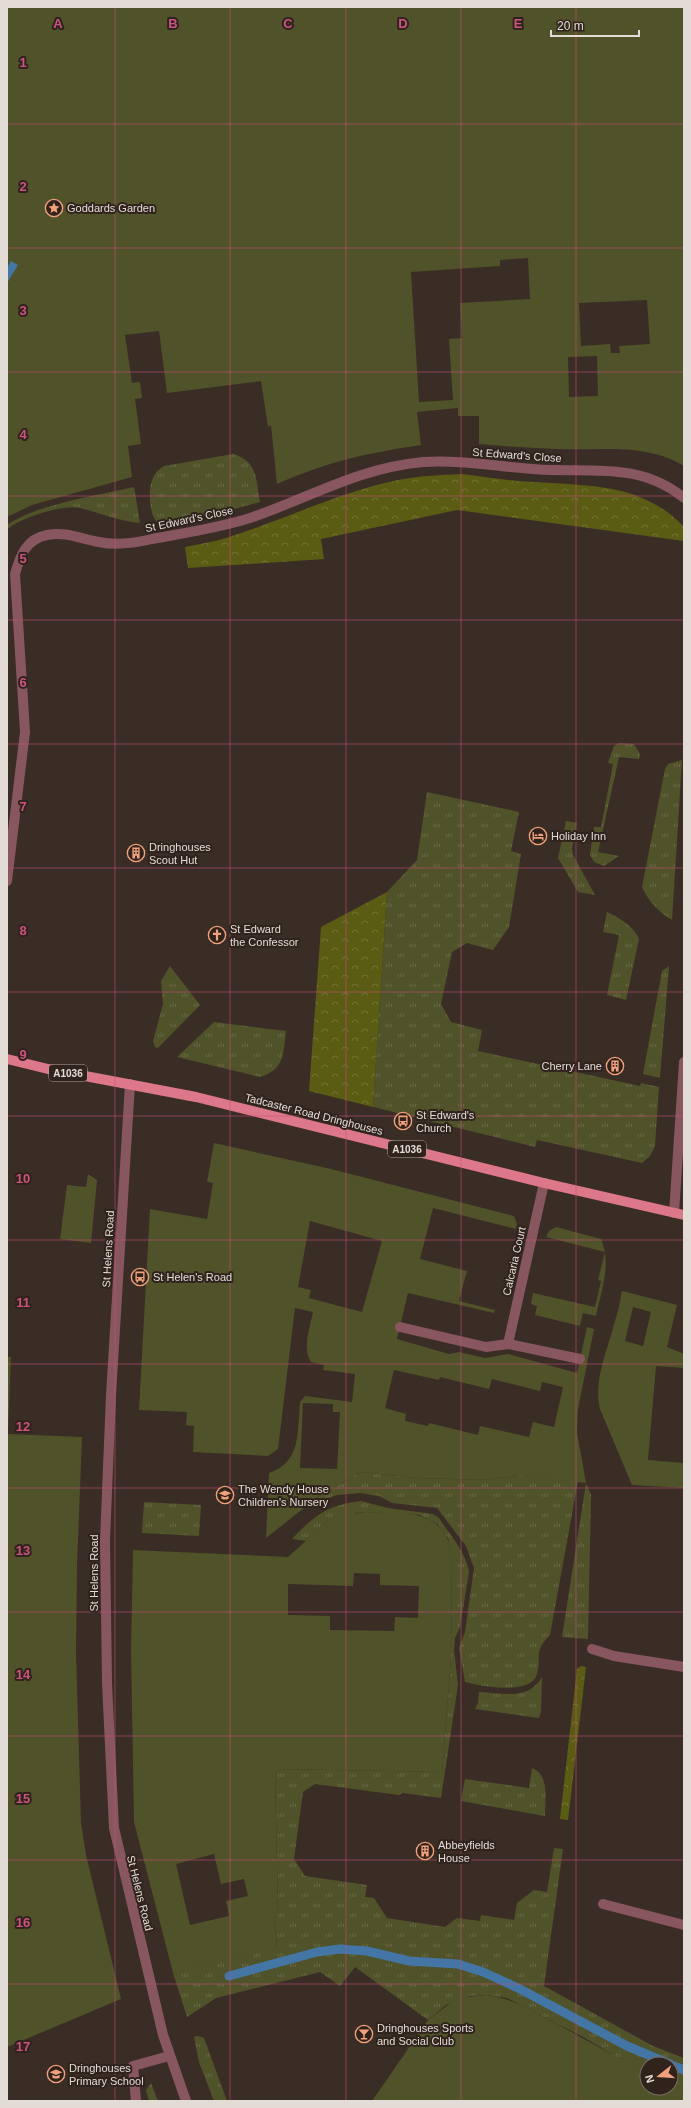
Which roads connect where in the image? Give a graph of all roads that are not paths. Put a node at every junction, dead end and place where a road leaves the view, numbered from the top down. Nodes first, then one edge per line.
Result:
1 (684, 498) edge
2 (7, 881) edge
3 (7, 1059) edge
4 (684, 1062) edge
5 (130, 1084) junction
6 (544, 1183) junction
7 (674, 1213) junction
8 (684, 1215) edge
9 (400, 1327) dead end
10 (508, 1344) junction
11 (580, 1359) dead end
12 (592, 1649) dead end
13 (684, 1667) edge
14 (603, 1904) dead end
15 (684, 1925) edge
16 (170, 2056) junction
17 (136, 2101) edge
18 (186, 2101) edge

1 - 2 street, St Edward's Close
3 - 5 main road, Tadcaster Road Dringhouses / A1036
4 - 7 street
5 - 6 main road, Tadcaster Road Dringhouses / A1036
5 - 16 street, St Helens Road
6 - 7 main road, Tadcaster Road Dringhouses / A1036
6 - 10 street, Calcaria Court
7 - 8 main road, Tadcaster Road Dringhouses / A1036
9 - 10 street
10 - 11 street
12 - 13 street
14 - 15 street
16 - 17 street
16 - 18 street, St Helens Road

